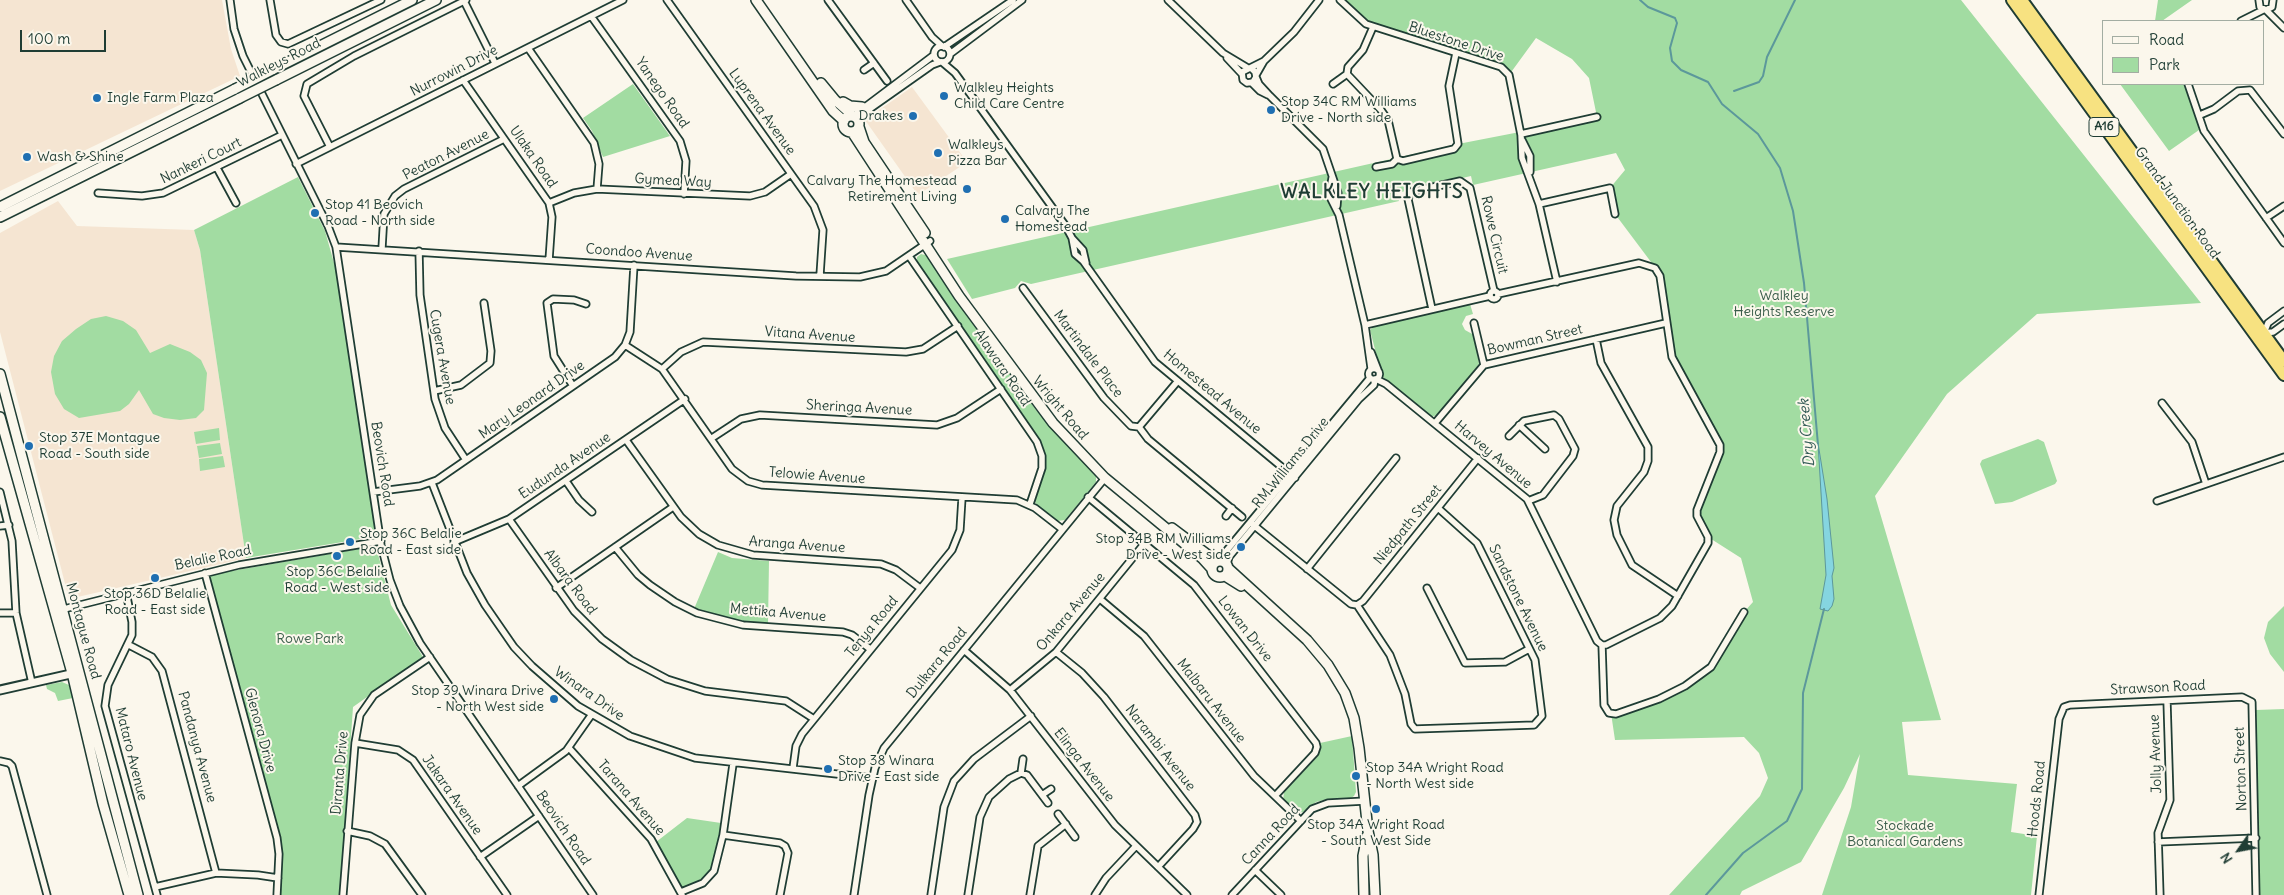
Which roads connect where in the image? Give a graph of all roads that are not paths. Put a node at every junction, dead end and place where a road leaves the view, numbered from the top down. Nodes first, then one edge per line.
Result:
1 (230, 0) edge
2 (270, 0) edge
3 (381, 0) edge
4 (412, 0) edge
5 (436, 0) edge
6 (465, 0) edge
7 (623, 0) edge
8 (666, 0) edge
9 (756, 0) edge
10 (828, 0) edge
11 (906, 0) edge
12 (1013, 0) edge
13 (1022, 0) edge
14 (1168, 0) edge
15 (1319, 0) edge
16 (1340, 0) edge
17 (2012, 0) edge
18 (2022, 0) edge
19 (2259, 2) edge
20 (2272, 3) edge
21 (2265, 10) junction
22 (2249, 15) junction
23 (592, 16) junction
24 (2242, 20) edge
25 (2280, 22) junction
26 (1372, 27) junction
27 (2284, 28) edge
28 (932, 37) junction
29 (943, 46) junction
30 (528, 48) junction
31 (792, 52) junction
32 (1223, 52) junction
33 (934, 53) junction
34 (1456, 53) junction
35 (949, 56) junction
36 (1264, 61) junction
37 (941, 62) junction
38 (874, 63) junction
39 (496, 64) junction
40 (1249, 68) junction
41 (864, 70) dead end
42 (955, 72) junction
43 (1242, 74) junction
44 (1347, 74) junction
45 (816, 76) junction
46 (1256, 76) junction
47 (463, 80) junction
48 (887, 81) dead end
49 (1252, 83) junction
50 (1333, 84) dead end
51 (2188, 85) edge
52 (2248, 85) edge
53 (2250, 90) junction
54 (1270, 96) junction
55 (862, 107) junction
56 (2200, 115) junction
57 (1597, 117) dead end
58 (844, 121) junction
59 (855, 122) junction
60 (2284, 134) edge
61 (282, 135) junction
62 (1521, 136) junction
63 (504, 139) junction
64 (330, 147) junction
65 (1397, 159) junction
66 (296, 164) junction
67 (1376, 167) dead end
68 (217, 168) junction
69 (791, 174) junction
70 (597, 189) junction
71 (98, 193) dead end
72 (684, 194) junction
73 (549, 203) junction
74 (236, 204) dead end
75 (1539, 204) junction
76 (2284, 206) edge
77 (1615, 214) dead end
78 (1, 215) edge
79 (2266, 218) junction
80 (928, 243) junction
81 (2284, 243) edge
82 (336, 247) junction
83 (382, 248) junction
84 (419, 251) junction
85 (909, 256) junction
86 (549, 260) junction
87 (634, 265) junction
88 (820, 275) junction
89 (1557, 282) junction
90 (1023, 288) dead end
91 (1494, 294) junction
92 (484, 303) dead end
93 (586, 304) dead end
94 (1432, 309) junction
95 (2284, 311) edge
96 (1474, 323) dead end
97 (1666, 323) junction
98 (2284, 324) edge
99 (1365, 325) junction
100 (958, 326) junction
101 (2260, 335) junction
102 (1596, 339) junction
103 (625, 345) junction
104 (1369, 345) junction
105 (2284, 361) edge
106 (1484, 365) junction
107 (1371, 368) junction
108 (662, 369) junction
109 (0, 374) edge
110 (2284, 375) edge
111 (1376, 376) junction
112 (1177, 382) junction
113 (572, 386) junction
114 (1001, 388) junction
115 (434, 391) junction
116 (685, 399) junction
117 (2162, 403) dead end
118 (0, 417) edge
119 (1435, 423) junction
120 (1519, 426) junction
121 (1139, 427) junction
122 (1509, 436) dead end
123 (712, 438) junction
124 (626, 440) junction
125 (1545, 449) dead end
126 (2284, 457) edge
127 (1396, 458) dead end
128 (1478, 458) junction
129 (466, 460) junction
130 (1293, 476) junction
131 (1105, 478) junction
132 (566, 480) junction
133 (432, 483) junction
134 (2206, 484) junction
135 (0, 492) edge
136 (373, 492) junction
137 (1088, 497) junction
138 (962, 498) junction
139 (1528, 501) junction
140 (2157, 501) dead end
141 (1030, 504) junction
142 (673, 507) junction
143 (1232, 508) junction
144 (1438, 508) junction
145 (592, 512) dead end
146 (1226, 516) dead end
147 (1242, 517) dead end
148 (509, 519) junction
149 (9, 525) junction
150 (1253, 525) junction
151 (0, 526) edge
152 (1062, 529) junction
153 (381, 541) junction
154 (454, 542) junction
155 (1144, 544) junction
156 (615, 547) junction
157 (1215, 564) junction
158 (1307, 569) junction
159 (1227, 570) junction
160 (205, 573) junction
161 (556, 588) junction
162 (920, 588) junction
163 (1427, 588) dead end
164 (126, 592) junction
165 (1678, 596) junction
166 (1100, 598) junction
167 (1356, 605) junction
168 (59, 610) junction
169 (1744, 612) dead end
170 (0, 613) edge
171 (16, 613) junction
172 (129, 645) junction
173 (1602, 645) junction
174 (870, 649) junction
175 (1530, 649) junction
176 (964, 650) junction
177 (1056, 652) junction
178 (430, 657) junction
179 (76, 672) junction
180 (32, 683) junction
181 (0, 690) edge
182 (1010, 690) junction
183 (2167, 700) junction
184 (2252, 702) joint
185 (2064, 707) joint
186 (592, 714) junction
187 (1031, 716) junction
188 (814, 719) junction
189 (355, 743) junction
190 (569, 748) junction
191 (0, 760) edge
192 (1023, 760) dead end
193 (733, 764) junction
194 (793, 768) junction
195 (1021, 773) junction
196 (872, 778) junction
197 (518, 786) junction
198 (1051, 789) dead end
199 (1042, 795) junction
200 (1275, 796) junction
201 (1365, 801) junction
202 (1048, 803) dead end
203 (1058, 814) dead end
204 (540, 816) junction
205 (1301, 821) junction
206 (1066, 824) junction
207 (347, 831) junction
208 (1368, 831) junction
209 (723, 835) junction
210 (1075, 837) dead end
211 (2256, 838) junction
212 (2158, 842) junction
213 (1136, 846) junction
214 (480, 857) junction
215 (1158, 867) junction
216 (1256, 870) junction
217 (216, 873) junction
218 (278, 878) junction
219 (155, 887) junction
220 (681, 894) edge
221 (47, 895) edge
222 (129, 895) edge
223 (138, 895) edge
224 (157, 895) edge
225 (277, 895) edge
226 (343, 895) edge
227 (422, 895) edge
228 (507, 895) edge
229 (592, 895) edge
230 (780, 895) edge
231 (854, 895) edge
232 (931, 895) edge
233 (968, 895) edge
234 (1030, 895) edge
235 (1095, 895) edge
236 (1187, 895) edge
237 (1232, 895) edge
238 (1281, 895) edge
239 (1364, 895) edge
240 (1374, 895) edge
241 (2039, 895) edge
242 (2160, 895) edge
243 (2256, 895) edge

1 - 61 street, Beovich Road
2 - 3 street
4 - 78 main road, Walkleys Road, bridge
5 - 78 main road, Walkleys Road, bridge
6 - 39 street
6 - 64 street
7 - 23 street, Nurrowin Drive
8 - 69 street, Luprena Avenue
9 - 31 main road, Wright Road
10 - 38 street
11 - 28 street
12 - 29 street
13 - 35 street
14 - 32 street
15 - 36 street
16 - 26 street, Bluestone Drive
17 - 101 highway, Grand Junction Road / A16
18 - 101 highway, Grand Junction Road / A16
19 - 21 street
19 - 22 street
20 - 21 street
20 - 25 street
21 - 22 street
21 - 25 street
22 - 24 street
23 - 30 street, Nurrowin Drive
23 - 72 street, Yanego Road
25 - 27 street
26 - 34 street, Bluestone Drive
26 - 44 street
28 - 29 street, Homestead Avenue
28 - 33 street
29 - 33 street
29 - 35 street, Homestead Avenue
30 - 39 street, Nurrowin Drive
30 - 70 street
31 - 45 main road, Wright Road
31 - 58 main road, Wright Road
32 - 40 street
32 - 43 street
33 - 37 street, Homestead Avenue
33 - 55 street
34 - 62 street, Bluestone Drive
34 - 65 street
35 - 37 street
35 - 42 street, Homestead Avenue
36 - 40 street
36 - 46 street
37 - 42 street, Homestead Avenue
37 - 59 street
38 - 41 street
38 - 48 street
39 - 47 street, Nurrowin Drive
40 - 43 street
40 - 46 street
42 - 112 street, Homestead Avenue
43 - 49 street
44 - 50 street
44 - 65 street
45 - 55 main road
45 - 59 main road, Wright Road
46 - 49 street
46 - 54 street
47 - 63 street, Ulaka Road
47 - 64 street, Nurrowin Drive
49 - 54 street
51 - 56 street
52 - 53 street
53 - 56 street
53 - 60 street
54 - 99 street
55 - 59 street
56 - 79 street
57 - 62 street
58 - 59 main road
58 - 59 main road, Wright Road
59 - 80 main road, Wright Road
61 - 66 street, Beovich Road
61 - 68 street, Nankeri Court
62 - 75 street, Bluestone Drive
63 - 73 street, Ulaka Road
63 - 83 street, Peaton Avenue
64 - 66 street, Nurrowin Drive
65 - 67 street
66 - 82 street, Beovich Road
68 - 71 street, Nankeri Court
68 - 74 street
69 - 72 street, Gymea Way
69 - 88 street, Luprena Avenue
70 - 72 street, Gymea Way
70 - 73 street, Gymea Way
73 - 86 street, Ulaka Road
75 - 77 street
75 - 89 street, Bluestone Drive
76 - 79 street
79 - 81 street
80 - 85 street, Coondoo Avenue
80 - 131 main road, Wright Road
82 - 83 street, Coondoo Avenue
82 - 136 street, Beovich Road
83 - 84 street, Coondoo Avenue
84 - 86 street, Coondoo Avenue
84 - 115 street, Cugera Avenue
85 - 88 street, Coondoo Avenue
85 - 100 street, Alawara Road
86 - 87 street, Coondoo Avenue
87 - 88 street, Coondoo Avenue
87 - 103 street
89 - 91 street
89 - 97 street
90 - 121 street, Martindale Place
91 - 94 street
91 - 94 street, Rowe Circuit
92 - 115 street
93 - 113 street
94 - 99 street
95 - 101 street
96 - 106 street
97 - 102 street, Bowman Street
97 - 165 street
98 - 101 street
99 - 104 street
100 - 108 street, Vitana Avenue
100 - 114 street, Alawara Road
101 - 105 highway, Grand Junction Road / A16
101 - 110 highway, Grand Junction Road / A16
102 - 106 street, Bowman Street
102 - 165 street
103 - 108 street, Telowie Avenue
103 - 113 street, Mary Leonard Drive
104 - 107 street
104 - 111 street
106 - 119 street, Bowman Street
107 - 111 street
107 - 111 street
108 - 116 street, Telowie Avenue
109 - 168 main road, Montague Road
111 - 119 street, Harvey Avenue
111 - 130 street, RM Williams Drive
112 - 121 street
112 - 130 street, Homestead Avenue
113 - 129 street, Mary Leonard Drive
114 - 123 street, Sheringa Avenue
114 - 141 street, Alawara Road
115 - 129 street, Cugera Avenue
116 - 123 street, Telowie Avenue
116 - 124 street, Eudunda Avenue
117 - 134 street
118 - 168 main road, Montague Road
119 - 128 street, Harvey Avenue
120 - 122 street
120 - 125 street
120 - 139 street
121 - 143 street, Martindale Place
123 - 138 street, Telowie Avenue
124 - 132 street, Eudunda Avenue
124 - 142 street, Aranga Avenue
126 - 134 street
127 - 158 street
128 - 139 street, Harvey Avenue
128 - 144 street, Niedpath Street
129 - 133 street, Mary Leonard Drive
130 - 150 street, RM Williams Drive
131 - 137 street, Dulkara Road
131 - 157 main road, Wright Road
132 - 145 street
132 - 148 street, Eudunda Avenue
133 - 136 street, Mary Leonard Drive
133 - 154 street, Winara Drive
134 - 140 street
135 - 149 street
136 - 153 street, Beovich Road
137 - 152 street, Dulkara Road
137 - 155 street, Lowan Drive
138 - 141 street, Telowie Avenue
138 - 162 street, Tenya Road
139 - 173 street, Harvey Avenue
141 - 152 street, Telowie Avenue
142 - 156 street
142 - 162 street, Aranga Avenue
143 - 146 street
143 - 147 street, Martindale Place
144 - 167 street, Niedpath Street
144 - 175 street, Sandstone Avenue
148 - 154 street, Eudunda Avenue
148 - 161 street, Albara Road
149 - 151 street
149 - 171 street
150 - 157 street, RM Williams Drive
150 - 158 street
150 - 159 street, RM Williams Drive
152 - 176 street, Dulkara Road
153 - 160 street, Belalie Road
153 - 178 street, Beovich Road
154 - 186 street, Winara Drive
155 - 166 street, Onkara Avenue
155 - 200 street, Lowan Drive
156 - 161 street
156 - 174 street, Mettika Avenue
157 - 159 main road
157 - 159 main road
158 - 167 street
159 - 201 main road
160 - 164 street, Belalie Road
160 - 218 street, Glenora Drive
161 - 188 street, Albara Road
162 - 174 street, Tenya Road
163 - 175 street
164 - 168 street, Belalie Road
164 - 172 street, Mataro Avenue
165 - 173 street
166 - 177 street, Onkara Avenue
166 - 200 street, Malbaru Avenue
167 - 175 street, Sandstone Avenue
168 - 179 main road, Montague Road
169 - 173 street
170 - 171 street
171 - 180 street
172 - 217 street, Pandanya Avenue
172 - 219 street, Mataro Avenue
174 - 188 street, Tenya Road
176 - 182 street, Elinga Avenue
176 - 196 street, Dulkara Road
177 - 182 street, Onkara Avenue
177 - 215 street, Narambi Avenue
178 - 189 street, Diranta Drive
178 - 197 street, Beovich Road
179 - 180 street
179 - 222 main road, Montague Road
179 - 223 main road, Montague Road
180 - 181 street
182 - 187 street, Elinga Avenue
183 - 184 street, Strawson Road
183 - 185 street, Strawson Road
183 - 212 street, Jolly Avenue
184 - 211 street, Norton Street
185 - 241 street, Hoods Road
186 - 190 street
186 - 193 street, Winara Drive
187 - 213 street, Elinga Avenue
187 - 232 street
188 - 194 street, Tenya Road
189 - 207 street, Diranta Drive
189 - 214 street, Jakara Avenue
190 - 197 street
190 - 220 street, Tarana Avenue
191 - 221 street
192 - 195 street
193 - 194 street, Winara Drive
193 - 209 street
194 - 196 street, Winara Drive
195 - 199 street
195 - 233 street
196 - 231 street, Dulkara Road
197 - 204 street, Beovich Road
198 - 199 street
199 - 202 street
200 - 205 street, Malbaru Avenue
201 - 205 street, Canna Road
201 - 208 main road
203 - 206 street
204 - 214 street
204 - 229 street, Beovich Road
205 - 216 street, Canna Road
206 - 210 street
206 - 234 street
207 - 226 street, Diranta Drive
207 - 227 street
208 - 239 main road
208 - 240 main road
209 - 220 street
209 - 230 street
211 - 212 street
211 - 243 street, Norton Street
212 - 242 street, Jolly Avenue
213 - 215 street, Elinga Avenue
213 - 235 street
214 - 228 street, Jakara Avenue
215 - 236 street, Elinga Avenue
216 - 237 street, Canna Road
216 - 238 street
217 - 218 street
217 - 219 street
218 - 225 street, Glenora Drive
219 - 224 street, Mataro Avenue

